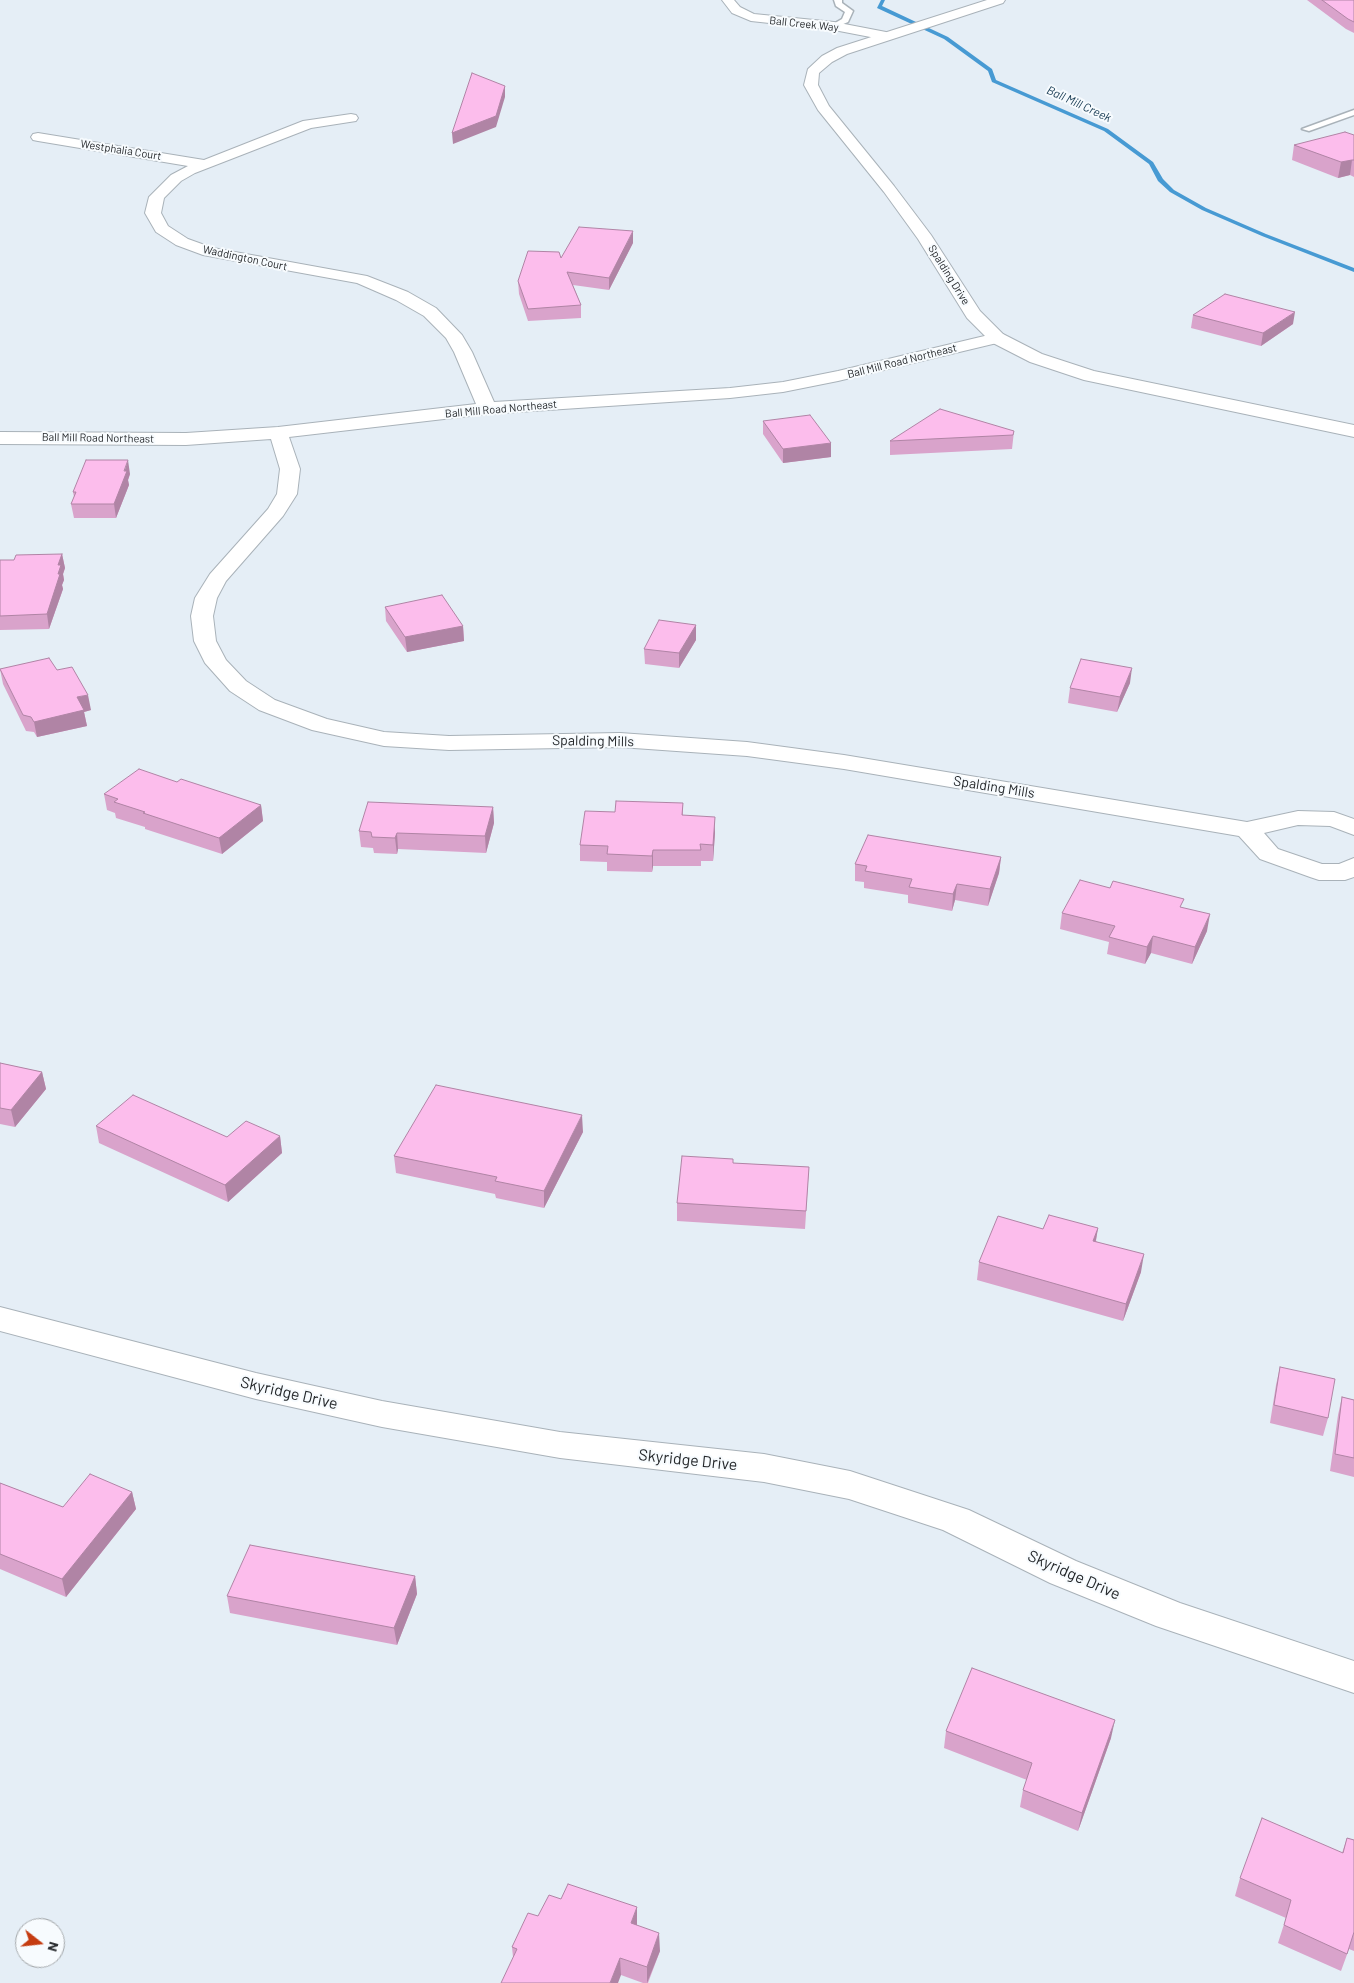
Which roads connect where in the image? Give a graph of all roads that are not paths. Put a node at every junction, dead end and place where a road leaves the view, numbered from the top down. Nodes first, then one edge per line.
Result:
1 (728, 0) edge
2 (838, 0) edge
3 (999, 0) edge
4 (834, 26) junction
5 (886, 36) junction
6 (1354, 112) edge
7 (351, 118) dead end
8 (1306, 129) dead end
9 (38, 137) dead end
10 (204, 164) junction
11 (998, 338) junction
12 (487, 408) junction
13 (1354, 431) edge
14 (278, 433) junction
15 (0, 438) edge
16 (1354, 828) edge
17 (1247, 830) junction
18 (1354, 866) edge
19 (0, 1320) edge
20 (1354, 1676) edge

1 - 4 street, Ball Creek Way
2 - 4 lane
3 - 5 street, Spalding Drive
4 - 5 street, Ball Creek Way
5 - 11 street, Spalding Drive
6 - 8 lane
7 - 10 street, Waddington Court
9 - 10 street, Westphalia Court
10 - 12 street, Waddington Court
11 - 12 street, Ball Mill Road Northeast
11 - 13 street, Spalding Drive
12 - 14 street, Ball Mill Road Northeast
14 - 15 street, Ball Mill Road Northeast
14 - 17 street, Spalding Mills
16 - 17 street, Spalding Mills
17 - 18 street
19 - 20 street, Skyridge Drive

